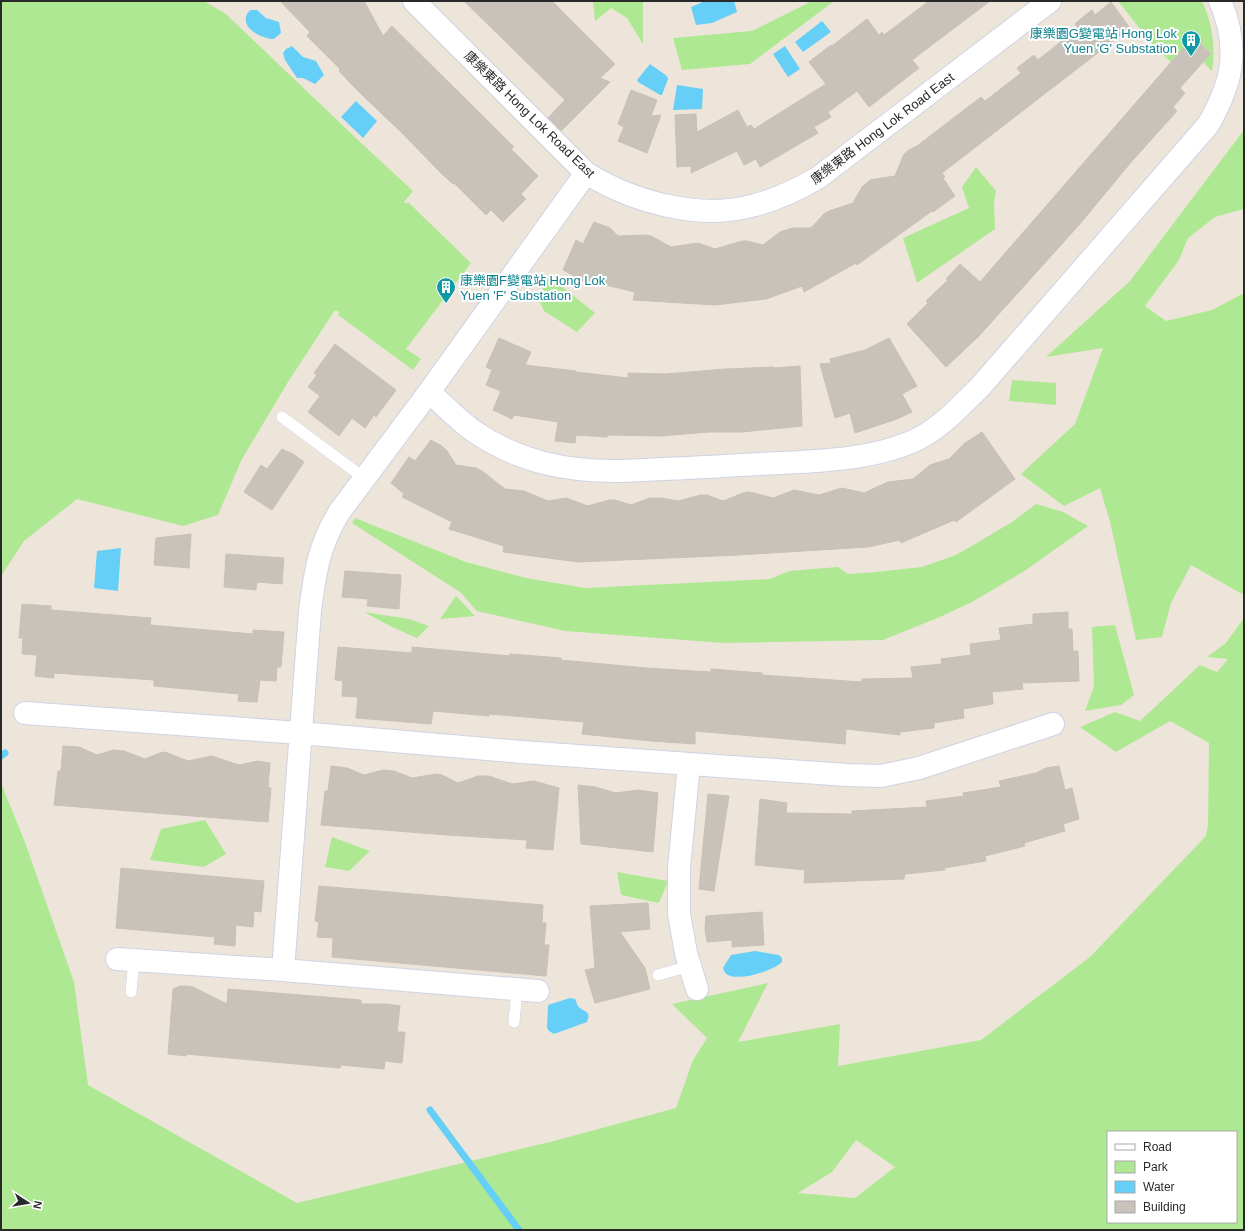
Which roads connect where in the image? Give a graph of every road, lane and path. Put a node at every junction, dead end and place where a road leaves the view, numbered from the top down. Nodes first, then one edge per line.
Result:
1 (414, 1) edge
2 (1050, 1) edge
3 (1220, 1) edge
4 (586, 173) junction
5 (429, 392) junction
6 (282, 417) dead end
7 (364, 478) junction
8 (25, 713) dead end
9 (1053, 724) dead end
10 (300, 733) junction
11 (690, 764) junction
12 (126, 959) joint
13 (690, 966) junction
14 (283, 970) junction
15 (658, 975) dead end
16 (697, 989) dead end
17 (527, 990) joint
18 (131, 992) dead end
19 (514, 1022) dead end

1 - 4 street, 康樂東路 Hong Lok Road East
2 - 4 street, 康樂東路 Hong Lok Road East
3 - 5 street
4 - 5 street
5 - 7 street
6 - 7 lane
7 - 10 street
8 - 10 street
9 - 11 street
10 - 11 street
10 - 14 street
11 - 13 street
12 - 14 street
12 - 18 lane
13 - 15 lane
13 - 16 street
14 - 17 street
17 - 19 lane

